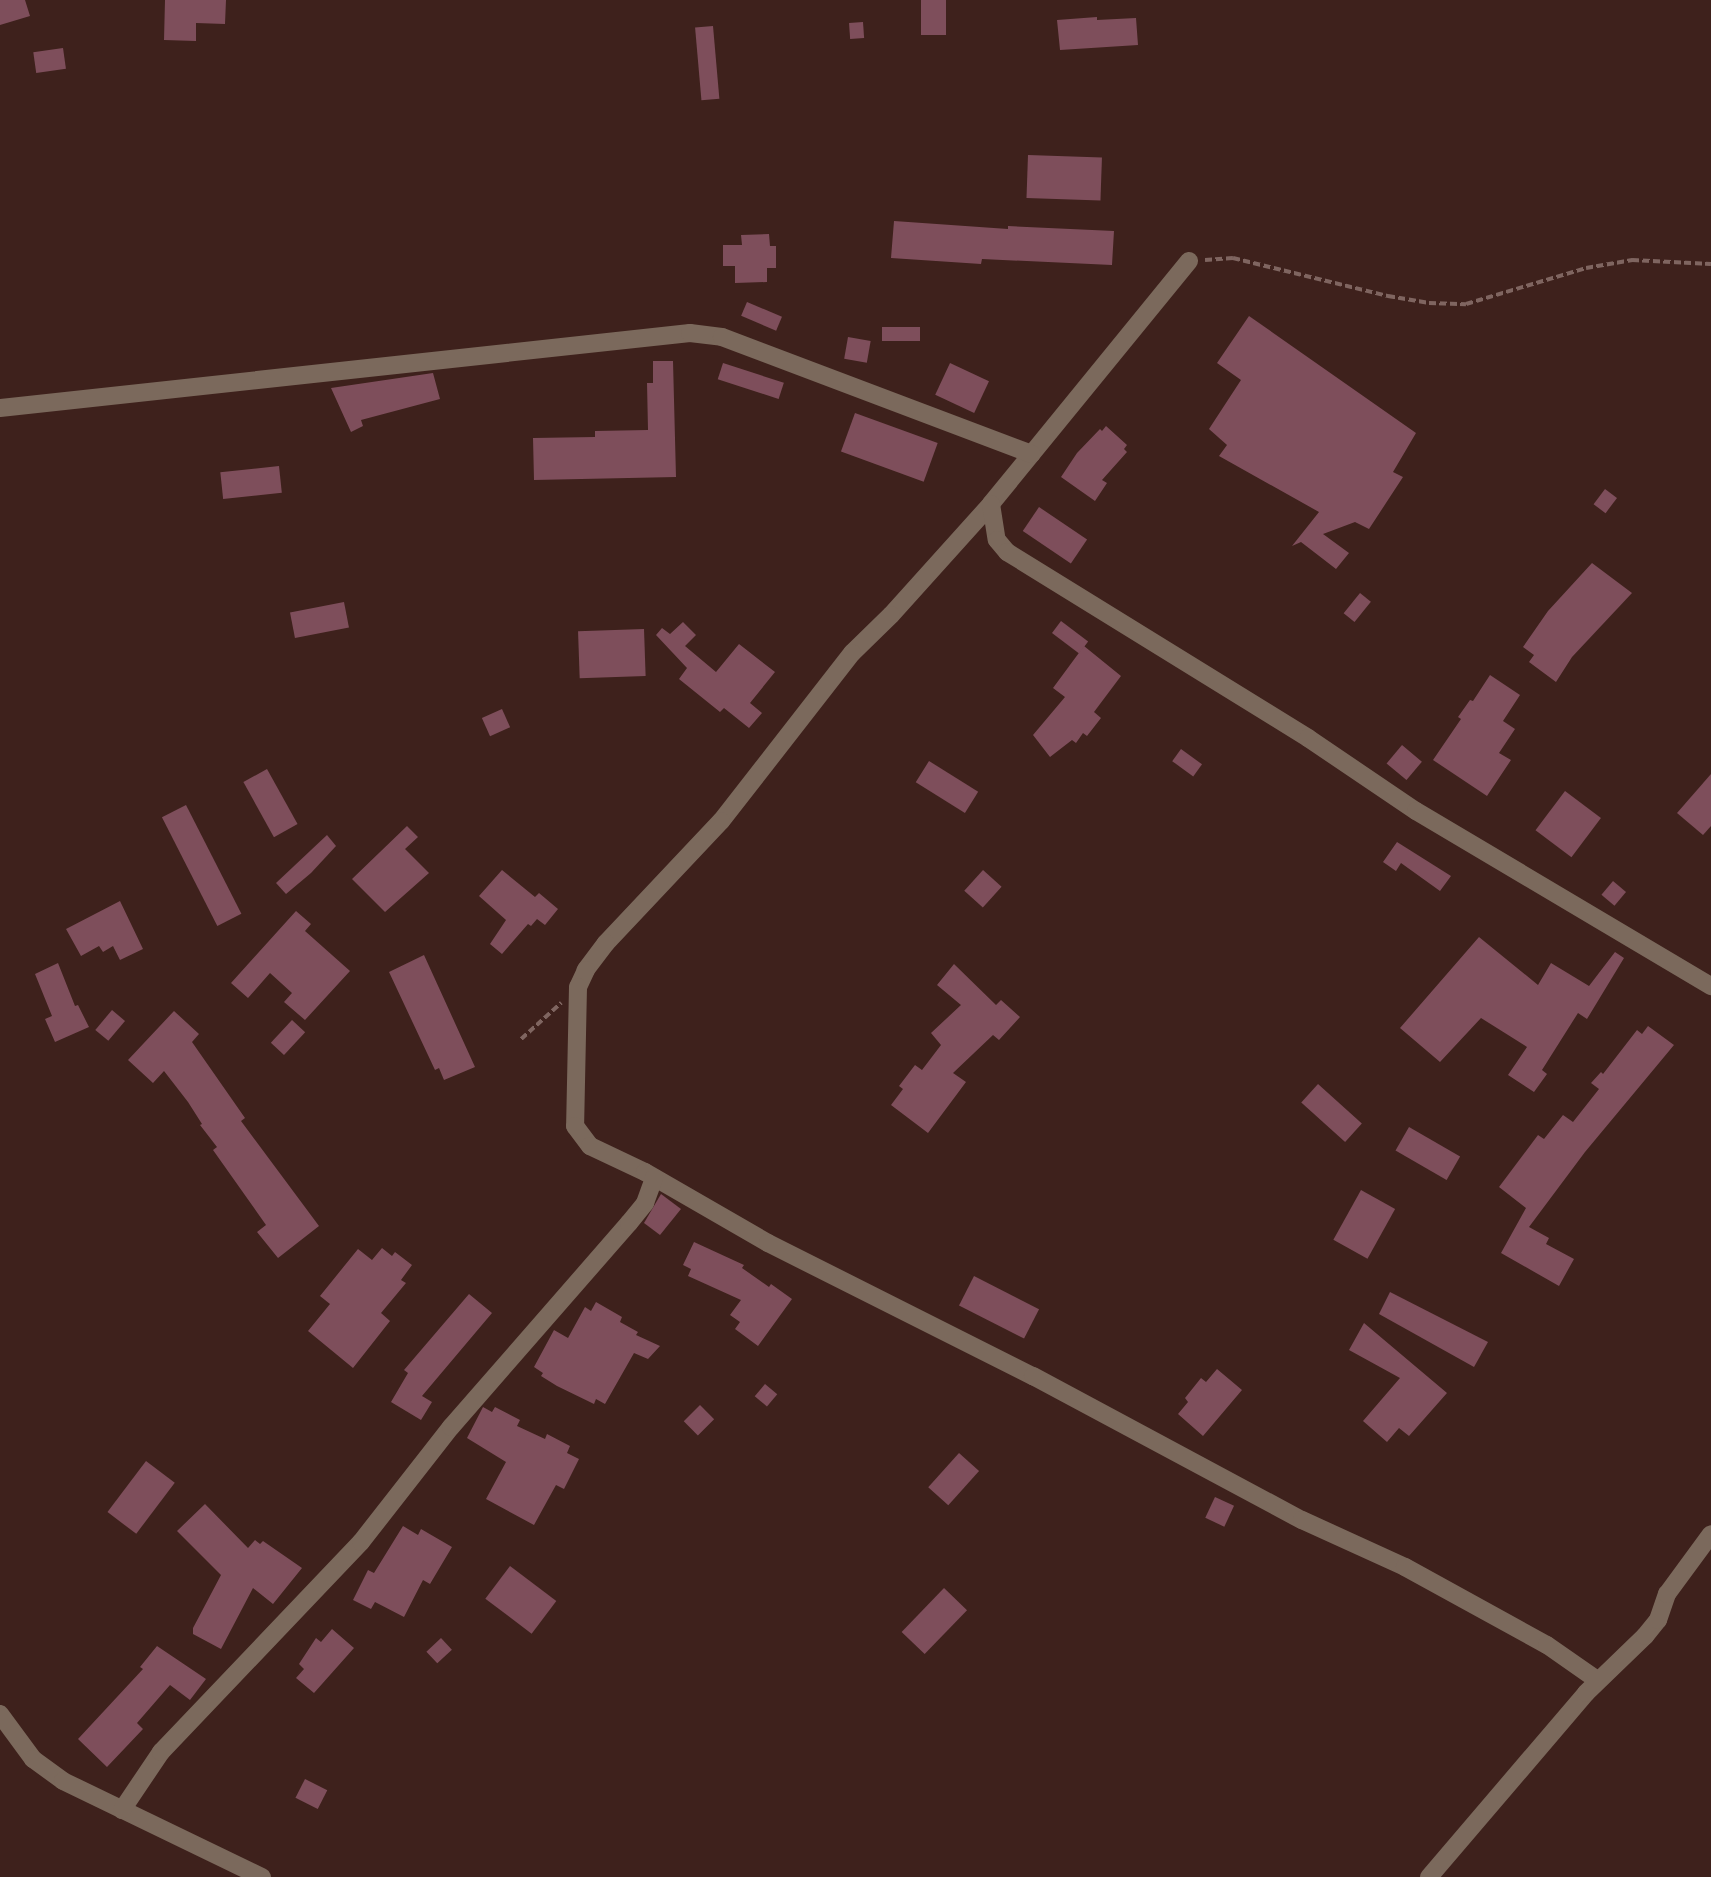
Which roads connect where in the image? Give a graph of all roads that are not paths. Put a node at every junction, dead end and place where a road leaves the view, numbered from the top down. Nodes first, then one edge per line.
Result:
1 (1189, 261) road end
2 (0, 408) edge
3 (1032, 454) junction
4 (992, 504) junction
5 (1711, 986) edge
6 (654, 1178) junction
7 (1711, 1534) edge
8 (1597, 1681) junction
9 (0, 1714) edge
10 (122, 1810) junction
11 (262, 1877) edge
12 (1429, 1877) edge

1 - 3 street
2 - 3 street
3 - 4 street
4 - 5 street
4 - 6 street
6 - 8 street
6 - 10 street
7 - 8 street
8 - 12 street
9 - 10 street
10 - 11 street

